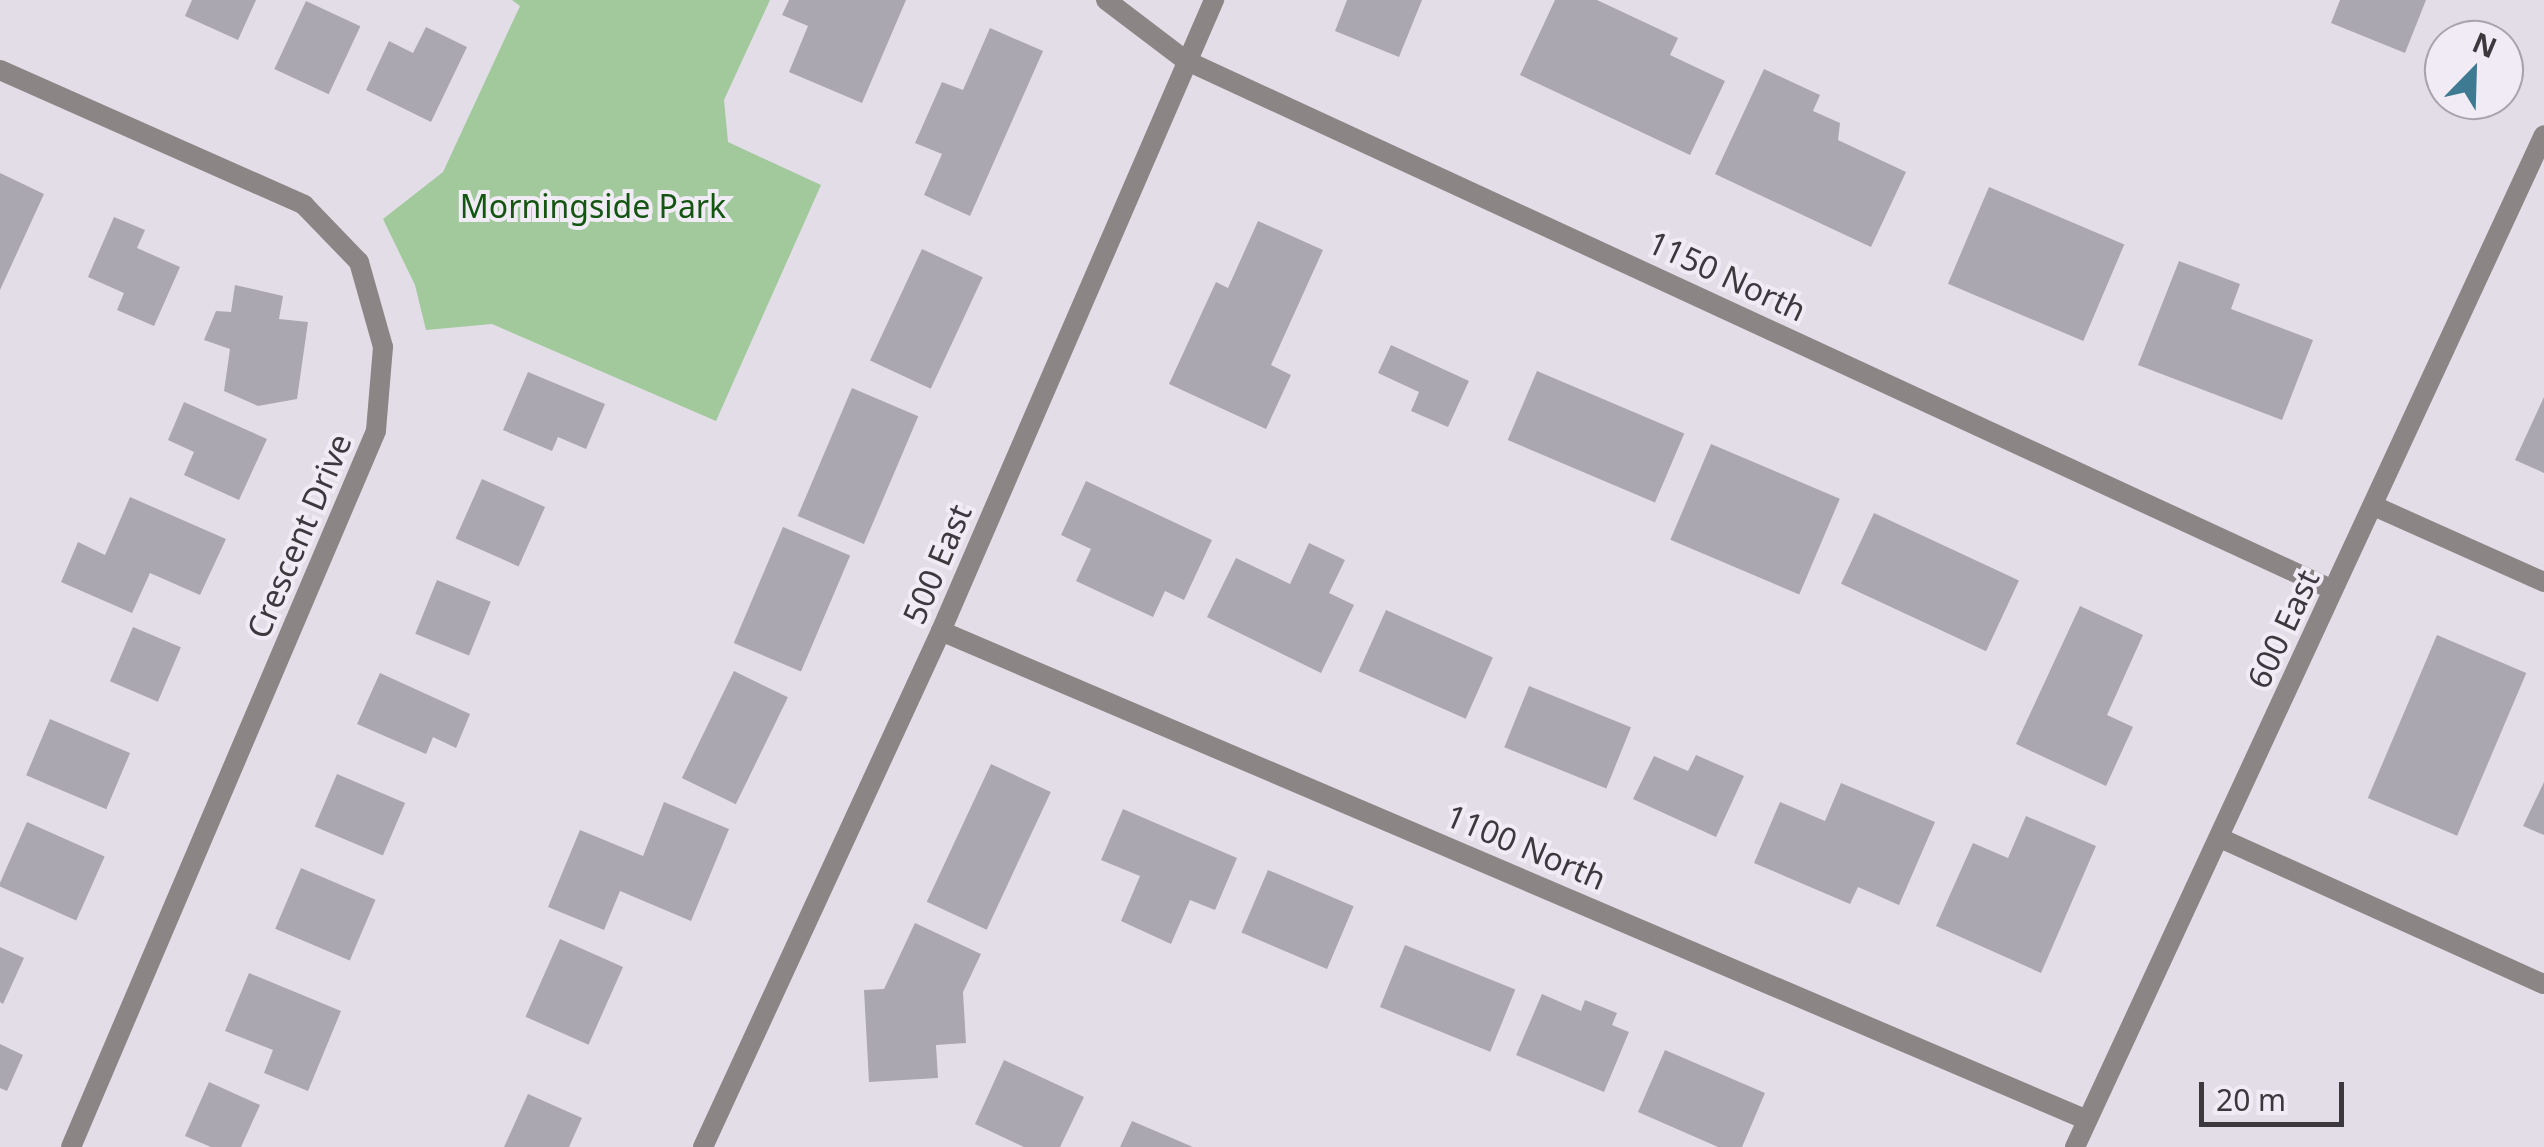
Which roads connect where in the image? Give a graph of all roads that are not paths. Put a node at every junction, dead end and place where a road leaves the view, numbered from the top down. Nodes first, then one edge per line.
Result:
1 (1106, 0) edge
2 (1214, 0) edge
3 (1185, 60) junction
4 (0, 70) edge
5 (2544, 136) edge
6 (2374, 506) junction
7 (2544, 582) edge
8 (2333, 590) junction
9 (942, 631) junction
10 (2220, 838) junction
11 (2544, 984) edge
12 (2087, 1120) junction
13 (706, 1146) edge
14 (71, 1147) edge
15 (2075, 1147) edge

1 - 3 street, 1150 North
2 - 3 street, 500 East
3 - 8 street, 1150 North
3 - 9 street, 500 East
4 - 14 street, Crescent Drive
5 - 6 street, 600 East
6 - 7 street
6 - 8 street, 600 East
8 - 10 street, 600 East
9 - 12 street, 1100 North
9 - 13 street, 500 East
10 - 11 street
10 - 12 street, 600 East
12 - 15 street, 600 East

